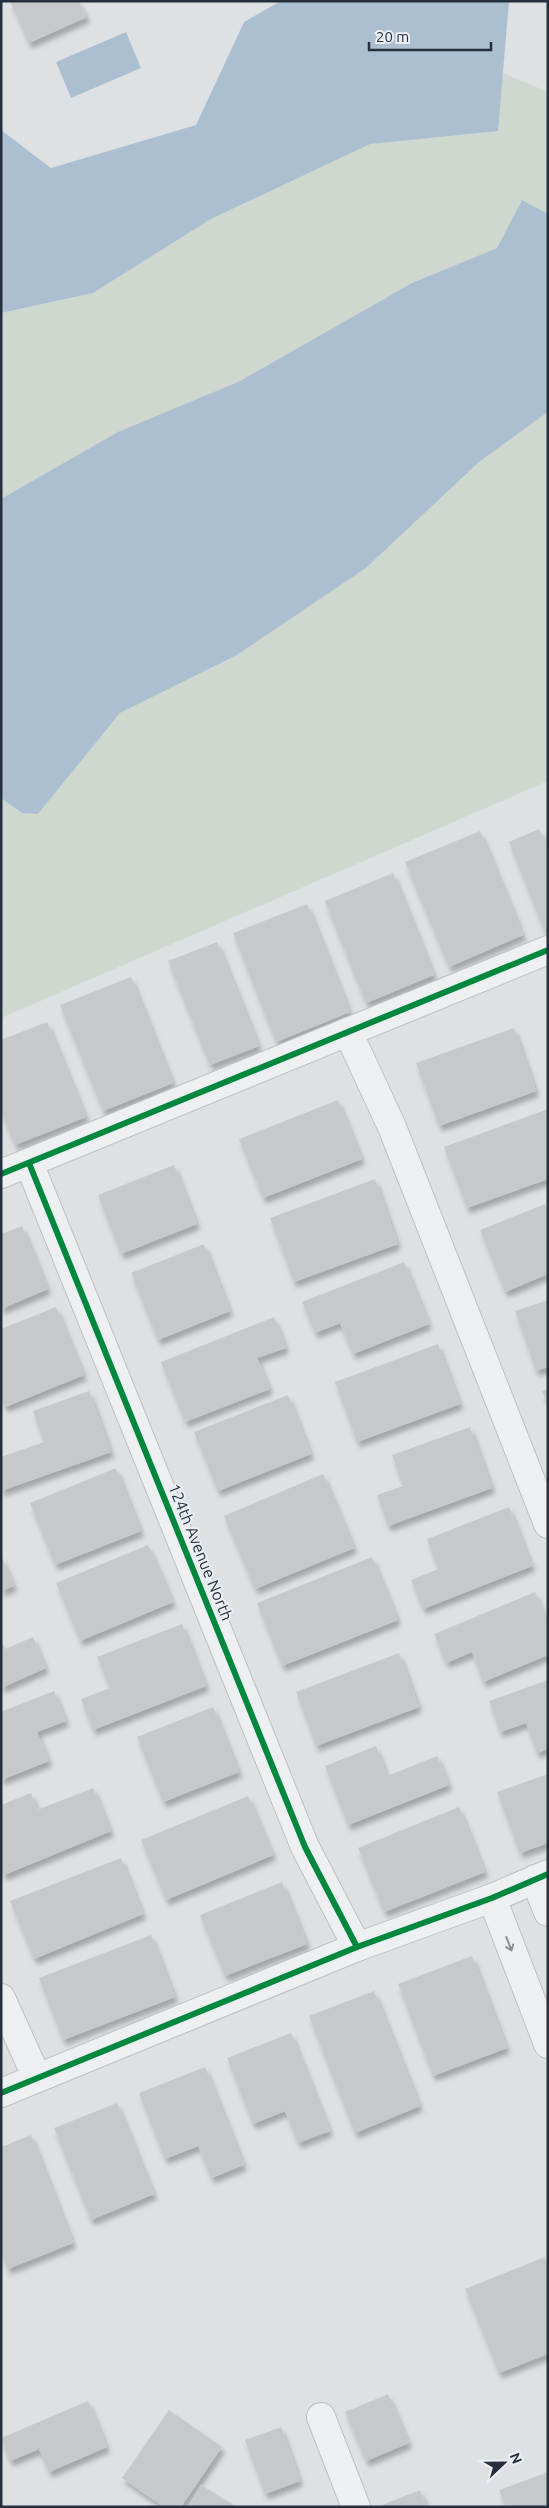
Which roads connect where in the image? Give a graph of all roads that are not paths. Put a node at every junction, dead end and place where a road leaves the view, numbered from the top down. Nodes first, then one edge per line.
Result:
1 (548, 950) edge
2 (348, 1032) junction
3 (29, 1163) junction
4 (1, 1174) edge
5 (548, 1524) edge
6 (542, 1876) edge
7 (492, 1898) junction
8 (548, 1912) edge
9 (357, 1947) junction
10 (1, 1998) edge
11 (548, 2044) edge
12 (37, 2078) junction
13 (1, 2092) edge
14 (321, 2417) dead end
15 (356, 2507) edge

1 - 2 street
2 - 3 street
2 - 5 street
3 - 4 street
3 - 9 street, 124th Avenue North
6 - 7 street
6 - 8 street
7 - 9 street
7 -> 11 street
9 - 12 street
10 - 12 street
12 - 13 street
14 - 15 street

